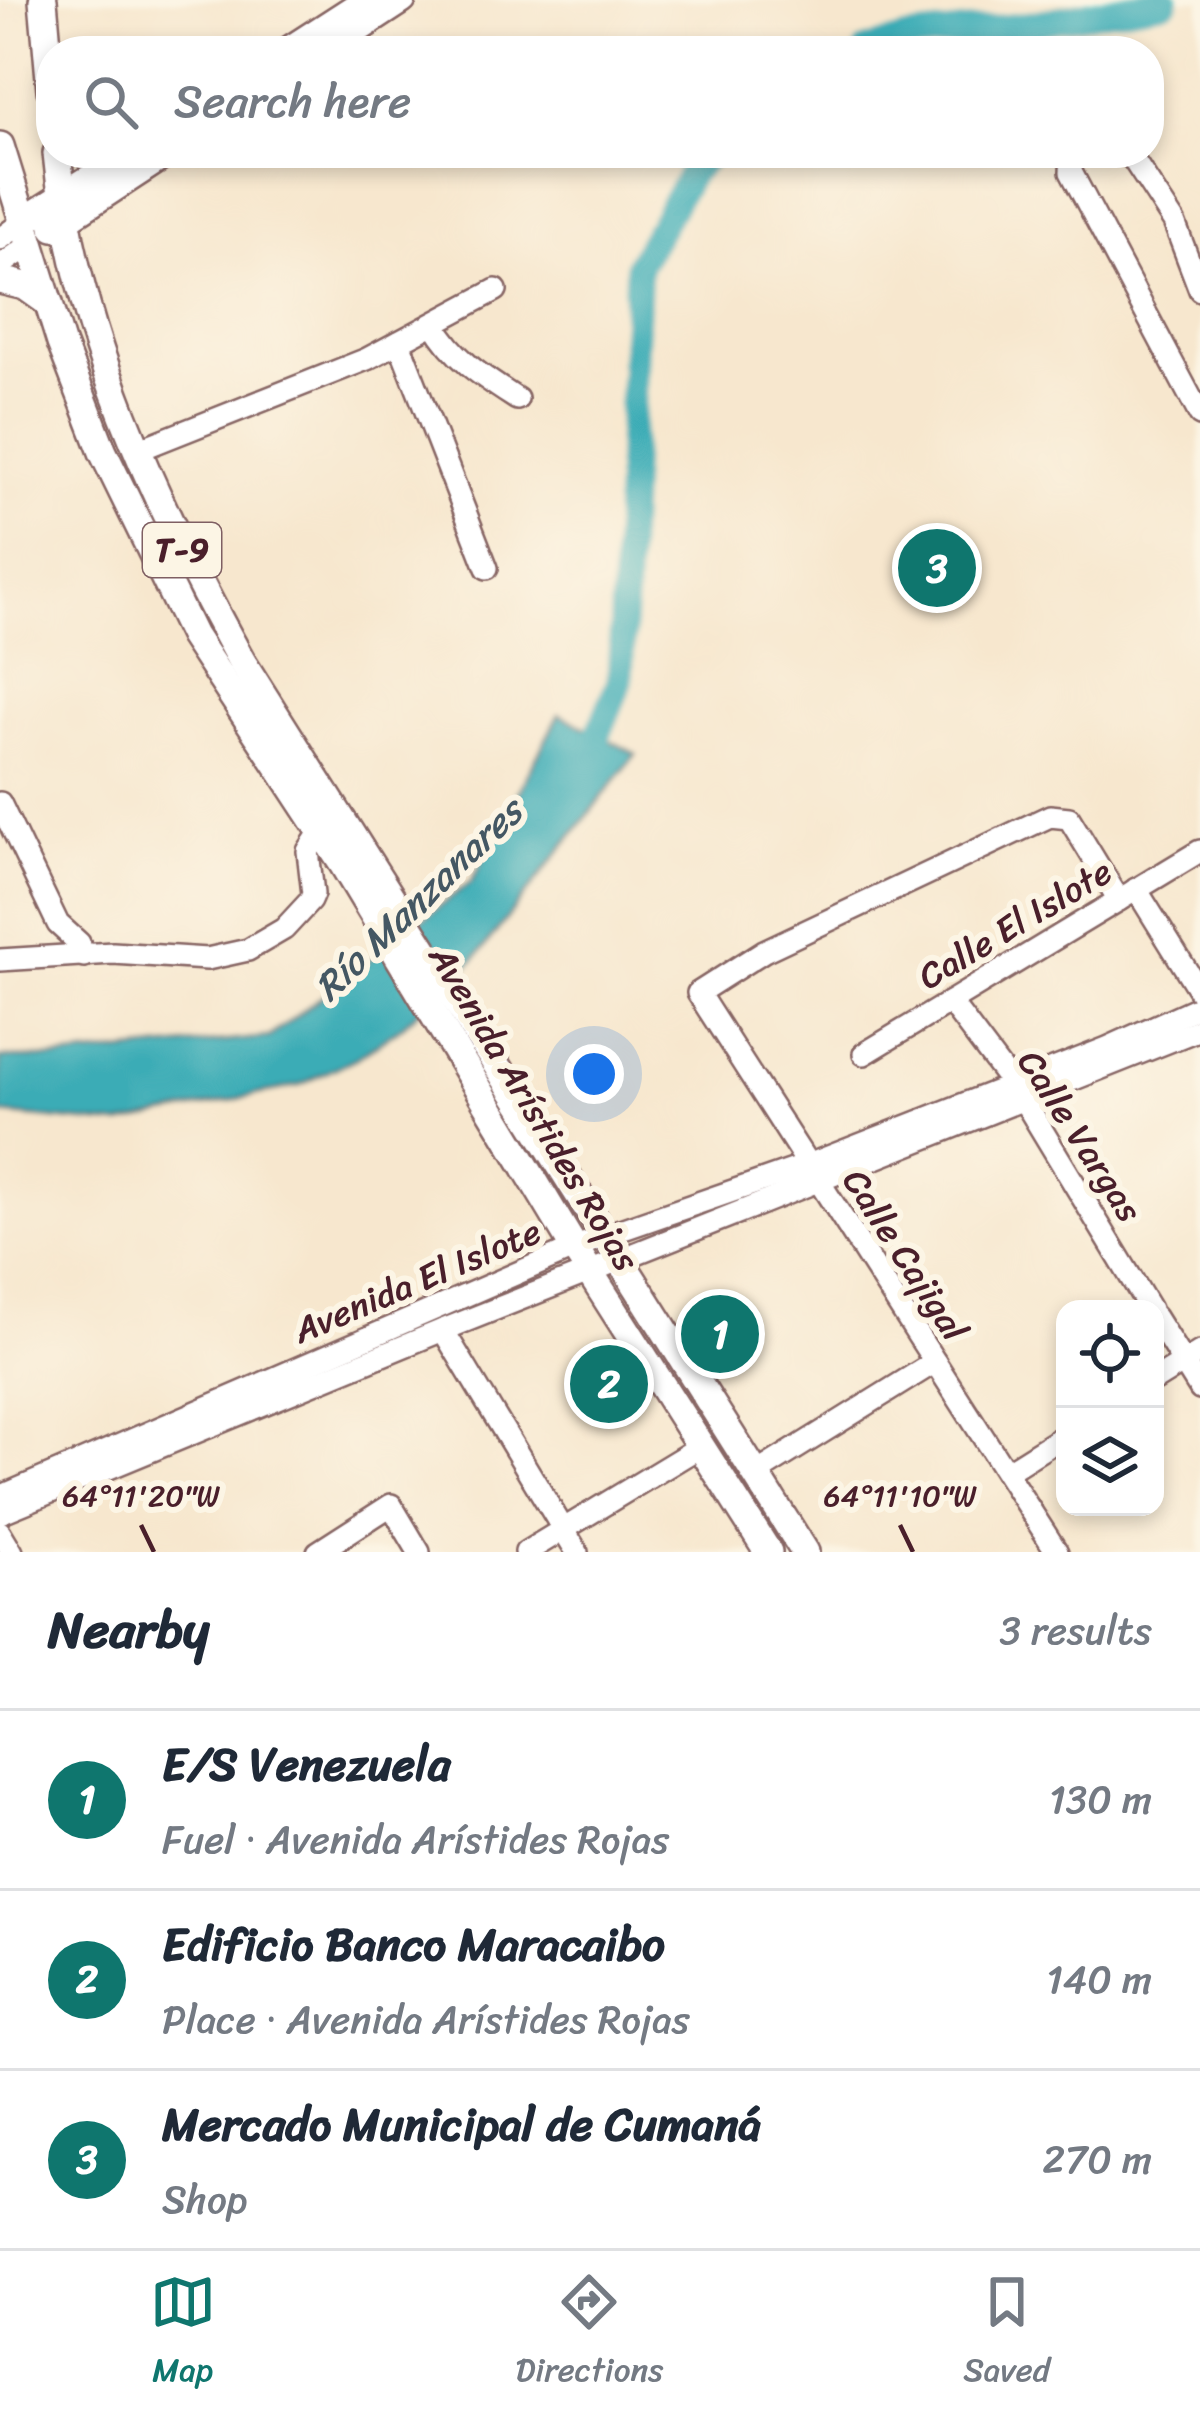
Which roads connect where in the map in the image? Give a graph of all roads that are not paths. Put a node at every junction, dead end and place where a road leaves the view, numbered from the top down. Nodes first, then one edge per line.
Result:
1 (367, 0) edge
2 (402, 0) edge
3 (48, 4) edge
4 (49, 36) edge
5 (311, 36) edge
6 (347, 36) edge
7 (0, 146) edge
8 (59, 168) edge
9 (111, 168) edge
10 (139, 168) edge
11 (1071, 168) edge
12 (1139, 168) edge
13 (64, 208) junction
14 (28, 233) junction
15 (0, 239) edge
16 (0, 266) edge
17 (0, 280) edge
18 (496, 290) dead end
19 (1200, 290) edge
20 (49, 303) junction
21 (434, 324) junction
22 (399, 342) junction
23 (517, 398) dead end
24 (1200, 415) edge
25 (138, 450) junction
26 (487, 568) dead end
27 (0, 803) edge
28 (321, 830) junction
29 (1200, 851) edge
30 (353, 858) junction
31 (1128, 895) junction
32 (84, 956) junction
33 (0, 960) edge
34 (1200, 992) edge
35 (950, 1002) junction
36 (1200, 1006) edge
37 (1200, 1029) edge
38 (864, 1054) dead end
39 (485, 1073) junction
40 (1017, 1092) junction
41 (814, 1173) junction
42 (603, 1236) junction
43 (575, 1249) junction
44 (618, 1261) junction
45 (591, 1274) junction
46 (1144, 1300) edge
47 (1164, 1327) edge
48 (443, 1330) junction
49 (1191, 1357) edge
50 (935, 1362) junction
51 (1164, 1374) edge
52 (1200, 1389) edge
53 (1056, 1441) edge
54 (700, 1446) junction
55 (1006, 1472) junction
56 (754, 1474) junction
57 (0, 1497) edge
58 (0, 1513) edge
59 (563, 1529) junction
60 (0, 1532) edge
61 (13, 1552) edge
62 (318, 1552) edge
63 (418, 1552) edge
64 (526, 1552) edge
65 (577, 1552) edge
66 (768, 1552) edge
67 (805, 1552) edge
68 (1057, 1552) edge

1 - 5 main road
2 - 6 main road
3 - 4 main road
7 - 14 main road, T-9
8 - 13 main road, T-9
9 - 13 main road
10 - 13 main road
11 - 24 street
12 - 19 street
13 - 14 main road
13 - 25 main road, Avenida Arístides Rojas / T-9
14 - 15 street
14 - 16 street
14 - 20 main road, Avenida Arístides Rojas / T-9
17 - 20 main road
18 - 21 street
20 - 28 main road, Avenida Arístides Rojas / T-9
21 - 22 street
21 - 23 street
22 - 25 street
22 - 26 street
25 - 30 main road, Avenida Arístides Rojas / T-9
27 - 32 street
28 - 30 main road, Avenida Arístides Rojas / T-9
28 - 32 street
29 - 31 street, Calle El Islote
30 - 39 main road, Avenida Arístides Rojas / T-9
31 - 34 street
31 - 35 street, Calle El Islote
31 - 41 street, Calle Cajigal
32 - 33 street
35 - 38 street, Calle El Islote
35 - 40 street, Calle Vargas
36 - 40 street, Avenida El Islote
37 - 40 street, Avenida El Islote
39 - 42 main road, Avenida Arístides Rojas / T-9
39 - 43 main road, Avenida Arístides Rojas / T-9
40 - 41 street, Avenida El Islote
40 - 46 street, Calle Vargas
41 - 42 street, Avenida El Islote
41 - 44 street, Avenida El Islote
41 - 50 street, Calle Cajigal
42 - 43 street, Avenida El Islote
42 - 44 main road, Avenida Arístides Rojas / T-9
43 - 45 main road, Avenida Arístides Rojas / T-9
43 - 57 street, Avenida El Islote
44 - 45 street, Avenida El Islote
44 - 56 main road, Avenida Arístides Rojas / T-9
45 - 48 street, Avenida El Islote
45 - 54 main road, Avenida Arístides Rojas / T-9
47 - 49 street
48 - 58 street, Avenida El Islote
48 - 59 street
49 - 51 street
49 - 52 street
50 - 55 street, Calle Cajigal
50 - 56 street
53 - 55 street
54 - 59 street
54 - 66 main road, Avenida Arístides Rojas / T-9
55 - 68 street, Calle Cajigal
56 - 67 main road, Avenida Arístides Rojas / T-9
59 - 64 street
59 - 65 street
60 - 61 street
62 - 63 street

